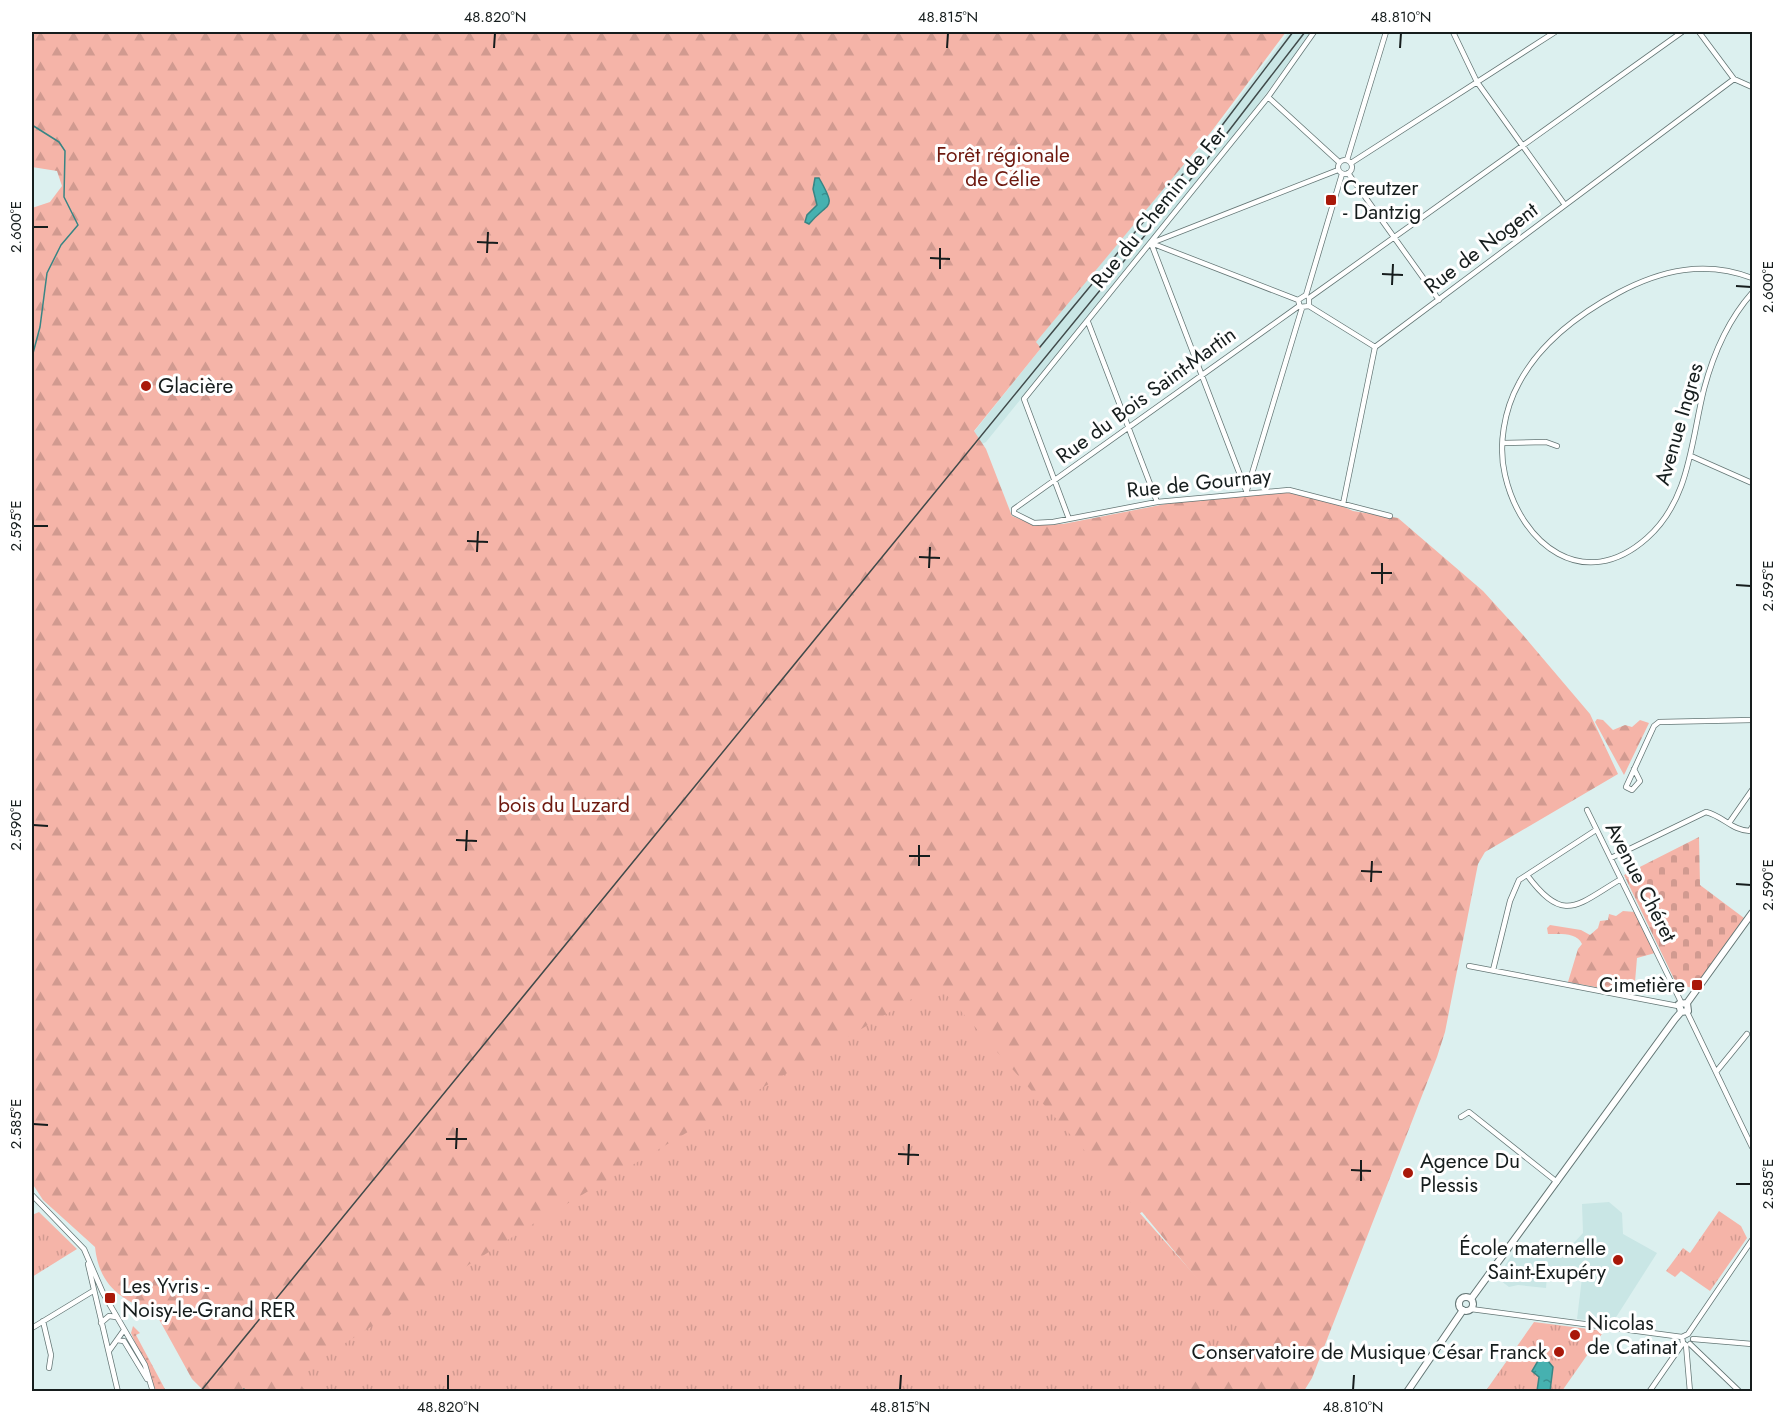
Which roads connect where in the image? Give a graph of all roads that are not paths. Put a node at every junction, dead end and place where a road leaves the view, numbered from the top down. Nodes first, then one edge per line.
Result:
1 (1314, 32) edge
2 (1386, 32) edge
3 (1454, 32) edge
4 (1555, 32) edge
5 (1682, 32) edge
6 (1699, 32) edge
7 (1734, 79) junction
8 (1477, 82) junction
9 (1752, 87) edge
10 (1268, 97) junction
11 (1521, 147) junction
12 (1339, 162) junction
13 (1349, 162) junction
14 (1343, 172) junction
15 (1565, 206) junction
16 (1395, 237) junction
17 (1151, 243) junction
18 (1752, 278) edge
19 (1752, 293) edge
20 (1307, 297) junction
21 (1298, 300) junction
22 (1439, 300) junction
23 (1309, 306) junction
24 (1300, 307) junction
25 (1088, 322) junction
26 (1375, 347) junction
27 (1202, 374) junction
28 (1128, 427) junction
29 (1503, 443) junction
30 (1557, 446) dead end
31 (1691, 456) junction
32 (1055, 480) junction
33 (1752, 483) edge
34 (1247, 491) junction
35 (1157, 502) junction
36 (1343, 504) junction
37 (1013, 511) joint
38 (1390, 516) dead end
39 (1069, 519) junction
40 (1752, 720) edge
41 (1634, 769) dead end
42 (1752, 790) edge
43 (1587, 810) dead end
44 (1729, 823) junction
45 (1752, 827) edge
46 (1596, 830) junction
47 (1611, 858) junction
48 (1527, 874) junction
49 (1621, 879) junction
50 (1752, 913) edge
51 (1468, 966) dead end
52 (1493, 970) junction
53 (1683, 1007) junction
54 (1747, 1034) dead end
55 (1716, 1072) junction
56 (1461, 1117) dead end
57 (1752, 1146) edge
58 (1557, 1182) junction
59 (32, 1196) edge
60 (1752, 1240) edge
61 (87, 1258) junction
62 (101, 1287) junction
63 (93, 1291) junction
64 (1471, 1299) junction
65 (1471, 1309) junction
66 (1463, 1310) junction
67 (117, 1318) junction
68 (43, 1321) junction
69 (101, 1323) junction
70 (32, 1328) edge
71 (124, 1330) junction
72 (1688, 1334) junction
73 (1682, 1337) junction
74 (105, 1340) junction
75 (115, 1341) junction
76 (1688, 1343) junction
77 (1752, 1344) edge
78 (109, 1353) junction
79 (49, 1368) dead end
80 (150, 1383) junction
81 (118, 1392) edge
82 (153, 1392) edge
83 (1407, 1392) edge
84 (1649, 1392) edge
85 (1690, 1392) edge
86 (1740, 1392) edge

1 - 10 street, Rue du Chemin de Fer
2 - 13 street
3 - 8 street
4 - 8 street
5 - 11 street
6 - 7 street
7 - 9 street
7 - 15 street, Rue de Nogent
8 - 11 street
8 - 13 street
10 - 12 street
10 - 17 street, Rue du Chemin de Fer
11 - 15 street
11 - 16 street
12 - 13 street
12 - 14 street
13 - 14 street
14 - 16 street
14 - 17 street
14 - 20 street
15 - 22 street, Rue de Nogent
16 - 20 street
16 - 22 street
17 - 21 street
17 - 25 street, Rue du Chemin de Fer
17 - 27 street
18 - 29 street, Avenue Ingres
19 - 31 street, Avenue Ingres
20 - 21 street
20 - 23 street
21 - 24 street
22 - 26 street, Rue de Nogent
23 - 24 street, Rue du Bois Saint-Martin
23 - 26 street
24 - 27 street, Rue du Bois Saint-Martin
24 - 34 street
25 - 28 street
25 - 32 street, Rue du Chemin de Fer
26 - 36 street
27 - 28 street, Rue du Bois Saint-Martin
27 - 34 street
28 - 32 street, Rue du Bois Saint-Martin
28 - 35 street
29 - 30 street
29 - 31 street, Avenue Ingres
31 - 33 street
32 - 37 street, Rue du Bois Saint-Martin
32 - 39 street
34 - 35 street, Rue de Gournay
34 - 36 street, Rue de Gournay
35 - 39 street, Rue de Gournay
36 - 38 street, Rue de Gournay
37 - 39 street, Rue de Gournay
40 - 41 street
42 - 44 street
43 - 46 street, Avenue Chéret
44 - 45 street
44 - 47 street
46 - 47 street, Avenue Chéret
46 - 48 street
47 - 49 street, Avenue Chéret
48 - 49 street
48 - 52 street
49 - 53 street, Avenue Chéret
50 - 53 street
51 - 52 street
52 - 53 street
53 - 55 street, Avenue Chéret
53 - 58 street
54 - 55 street
55 - 57 street, Avenue Chéret
56 - 58 street
58 - 64 street
59 - 61 street
60 - 72 street
61 - 62 street
61 - 63 street
62 - 63 street
62 - 67 street
63 - 68 street
63 - 69 street
64 - 65 street
64 - 66 street
65 - 66 street
65 - 73 street
66 - 83 street
67 - 69 street
67 - 71 street
68 - 70 street
68 - 79 street
69 - 74 street
71 - 75 street
71 - 80 street
72 - 73 street
72 - 76 street
73 - 76 street
74 - 75 street
74 - 78 street
75 - 78 street
75 - 80 street
76 - 77 street
76 - 84 street
76 - 85 street
76 - 86 street
78 - 81 street
80 - 82 street

